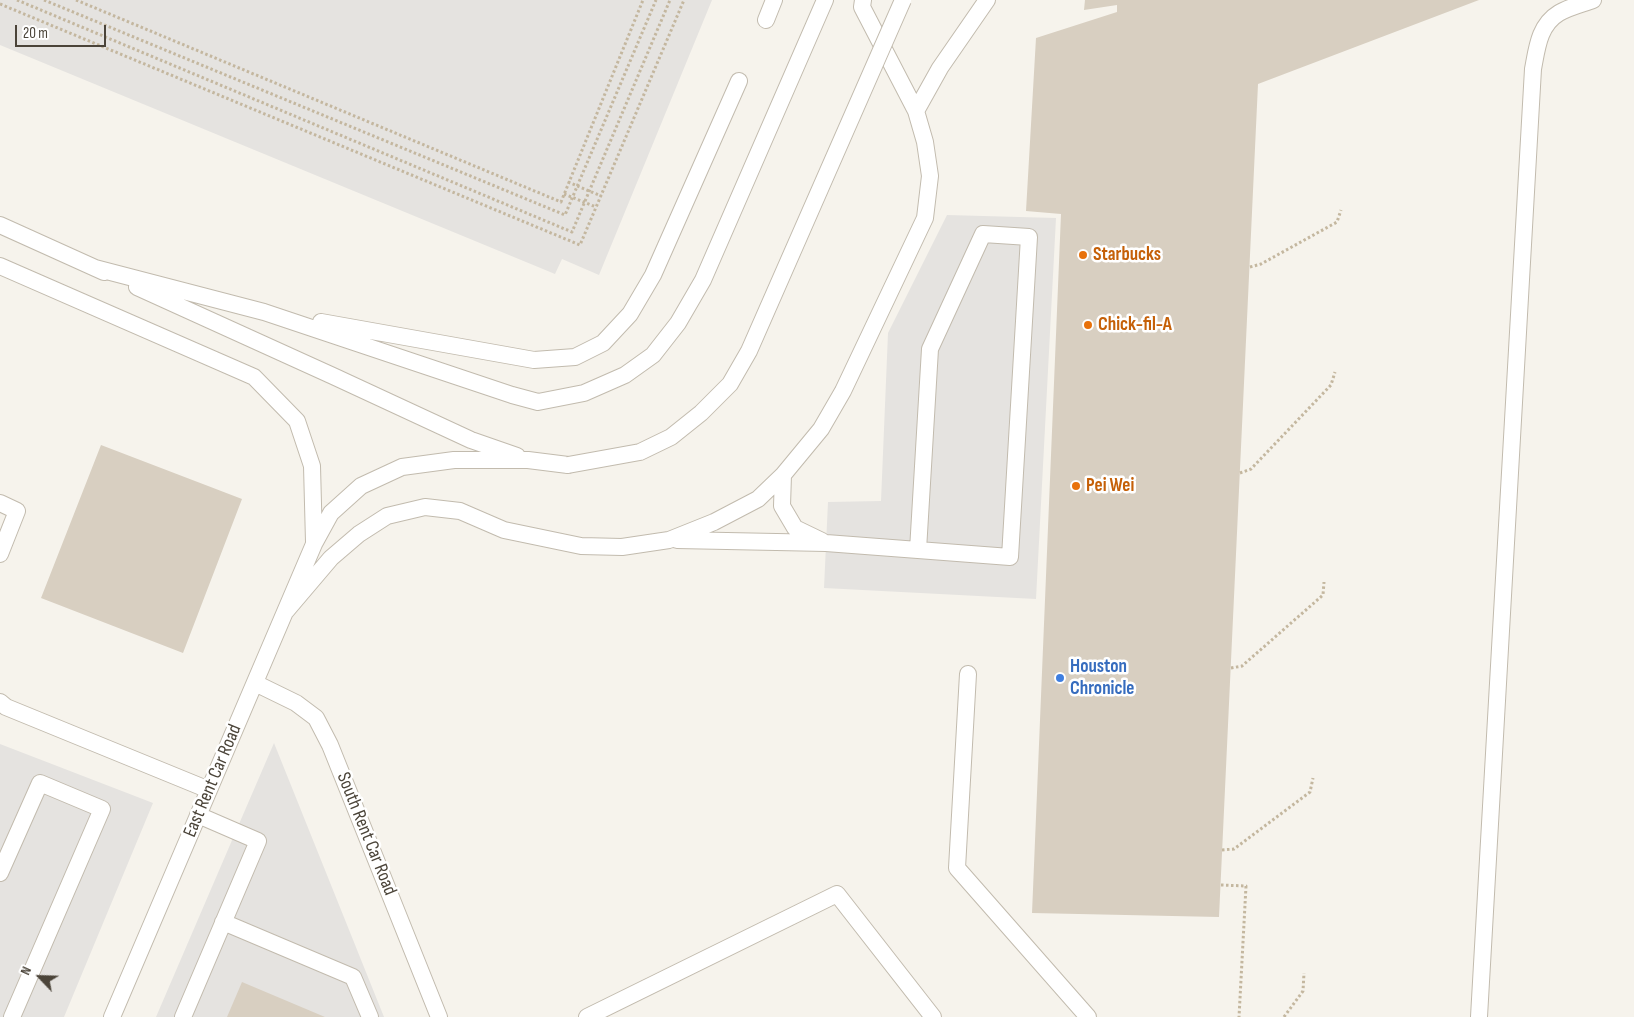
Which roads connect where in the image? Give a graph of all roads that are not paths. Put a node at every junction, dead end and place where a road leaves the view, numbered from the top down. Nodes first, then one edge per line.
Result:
1 (774, 0) edge
2 (825, 0) edge
3 (863, 0) edge
4 (903, 0) edge
5 (987, 0) edge
6 (1593, 0) edge
7 (766, 20) dead end
8 (739, 81) dead end
9 (916, 112) junction
10 (0, 225) edge
11 (0, 266) edge
12 (95, 268) junction
13 (264, 312) junction
14 (528, 460) junction
15 (783, 475) junction
16 (0, 503) edge
17 (669, 540) junction
18 (826, 543) junction
19 (314, 544) junction
20 (918, 550) junction
21 (0, 554) edge
22 (286, 611) junction
23 (968, 674) dead end
24 (255, 684) junction
25 (0, 702) edge
26 (209, 790) junction
27 (198, 816) junction
28 (0, 873) edge
29 (224, 922) junction
30 (12, 1017) edge
31 (112, 1017) edge
32 (183, 1017) edge
33 (370, 1017) edge
34 (439, 1017) edge
35 (587, 1017) edge
36 (933, 1017) edge
37 (1088, 1017) edge
38 (1479, 1017) edge

1 - 7 lane
2 - 13 lane
3 - 9 lane
4 - 14 lane, bridge
5 - 9 lane
6 - 38 lane
8 - 13 lane
9 - 15 lane
10 - 12 lane
11 - 19 lane
12 - 13 lane
12 - 14 lane
14 - 19 lane, East Rent Car Road
15 - 17 lane
15 - 18 lane
16 - 21 lane
17 - 18 lane
17 - 22 lane
18 - 20 lane
19 - 22 lane, East Rent Car Road
20 - 20 lane
22 - 24 lane, East Rent Car Road
23 - 37 lane
24 - 26 lane, East Rent Car Road
24 - 34 lane, South Rent Car Road
25 - 26 lane
26 - 27 lane, East Rent Car Road
27 - 29 lane
27 - 31 lane, East Rent Car Road
28 - 30 lane
29 - 32 lane
29 - 33 lane
35 - 36 lane

